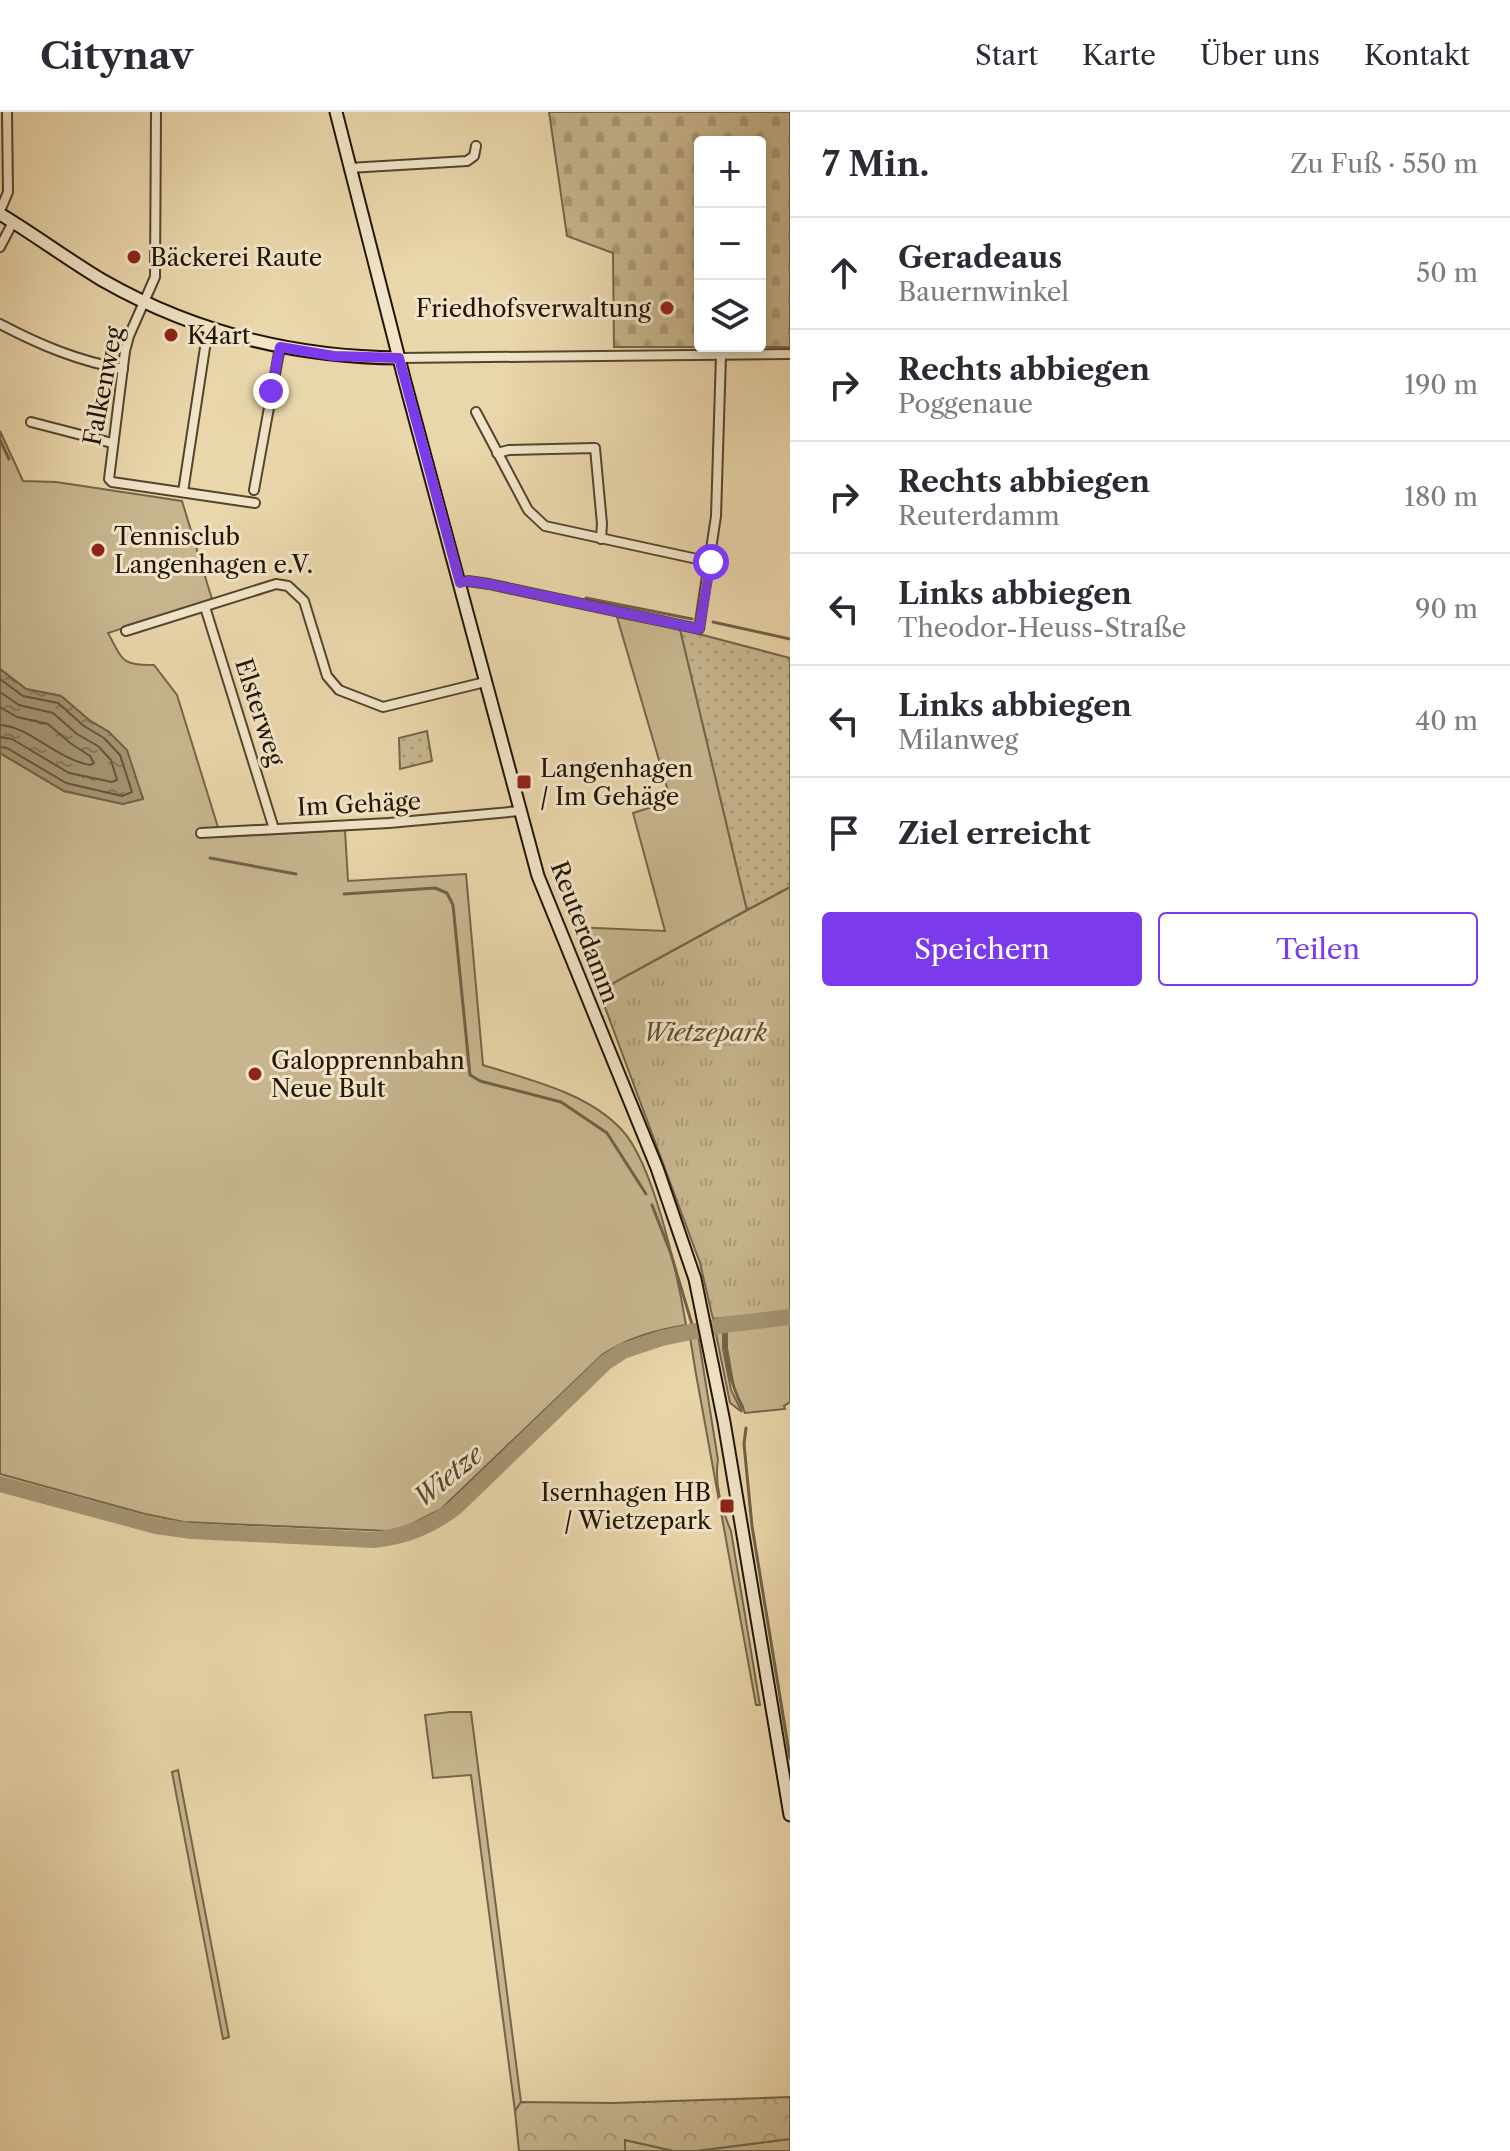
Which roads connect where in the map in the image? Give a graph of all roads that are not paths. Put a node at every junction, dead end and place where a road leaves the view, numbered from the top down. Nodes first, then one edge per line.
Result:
1 (7, 112) edge
2 (156, 112) edge
3 (336, 112) edge
4 (476, 146) dead end
5 (349, 168) junction
6 (0, 212) edge
7 (13, 222) junction
8 (0, 247) edge
9 (144, 302) junction
10 (0, 324) edge
11 (210, 328) junction
12 (280, 347) junction
13 (790, 354) edge
14 (721, 355) junction
15 (399, 358) junction
16 (123, 369) junction
17 (476, 412) dead end
18 (31, 422) dead end
19 (112, 443) junction
20 (497, 453) junction
21 (254, 490) dead end
22 (183, 492) junction
23 (255, 503) dead end
24 (601, 539) junction
25 (711, 562) junction
26 (460, 583) junction
27 (205, 607) junction
28 (126, 631) dead end
29 (485, 682) junction
30 (520, 811) junction
31 (274, 829) junction
32 (201, 833) dead end
33 (790, 1815) edge

1 - 6 street
2 - 9 street, Falkenweg
3 - 5 street, Reuterdamm
4 - 5 street
5 - 15 street, Reuterdamm
6 - 7 street
7 - 8 street
7 - 9 street
9 - 11 street
9 - 16 street, Falkenweg
10 - 16 street
11 - 12 street
11 - 22 street
12 - 15 street
12 - 21 street
13 - 14 street
14 - 15 street
14 - 25 street
15 - 26 street, Reuterdamm
16 - 19 street, Falkenweg
17 - 20 street
18 - 19 street
19 - 22 street, Falkenweg
20 - 24 street
20 - 24 street
22 - 23 street
24 - 25 street
25 - 26 street
26 - 29 street, Reuterdamm
27 - 28 street
27 - 29 street
27 - 31 street, Elsterweg
29 - 30 street, Reuterdamm
30 - 31 street, Im Gehäge
30 - 33 street, Reuterdamm
31 - 32 street, Im Gehäge

